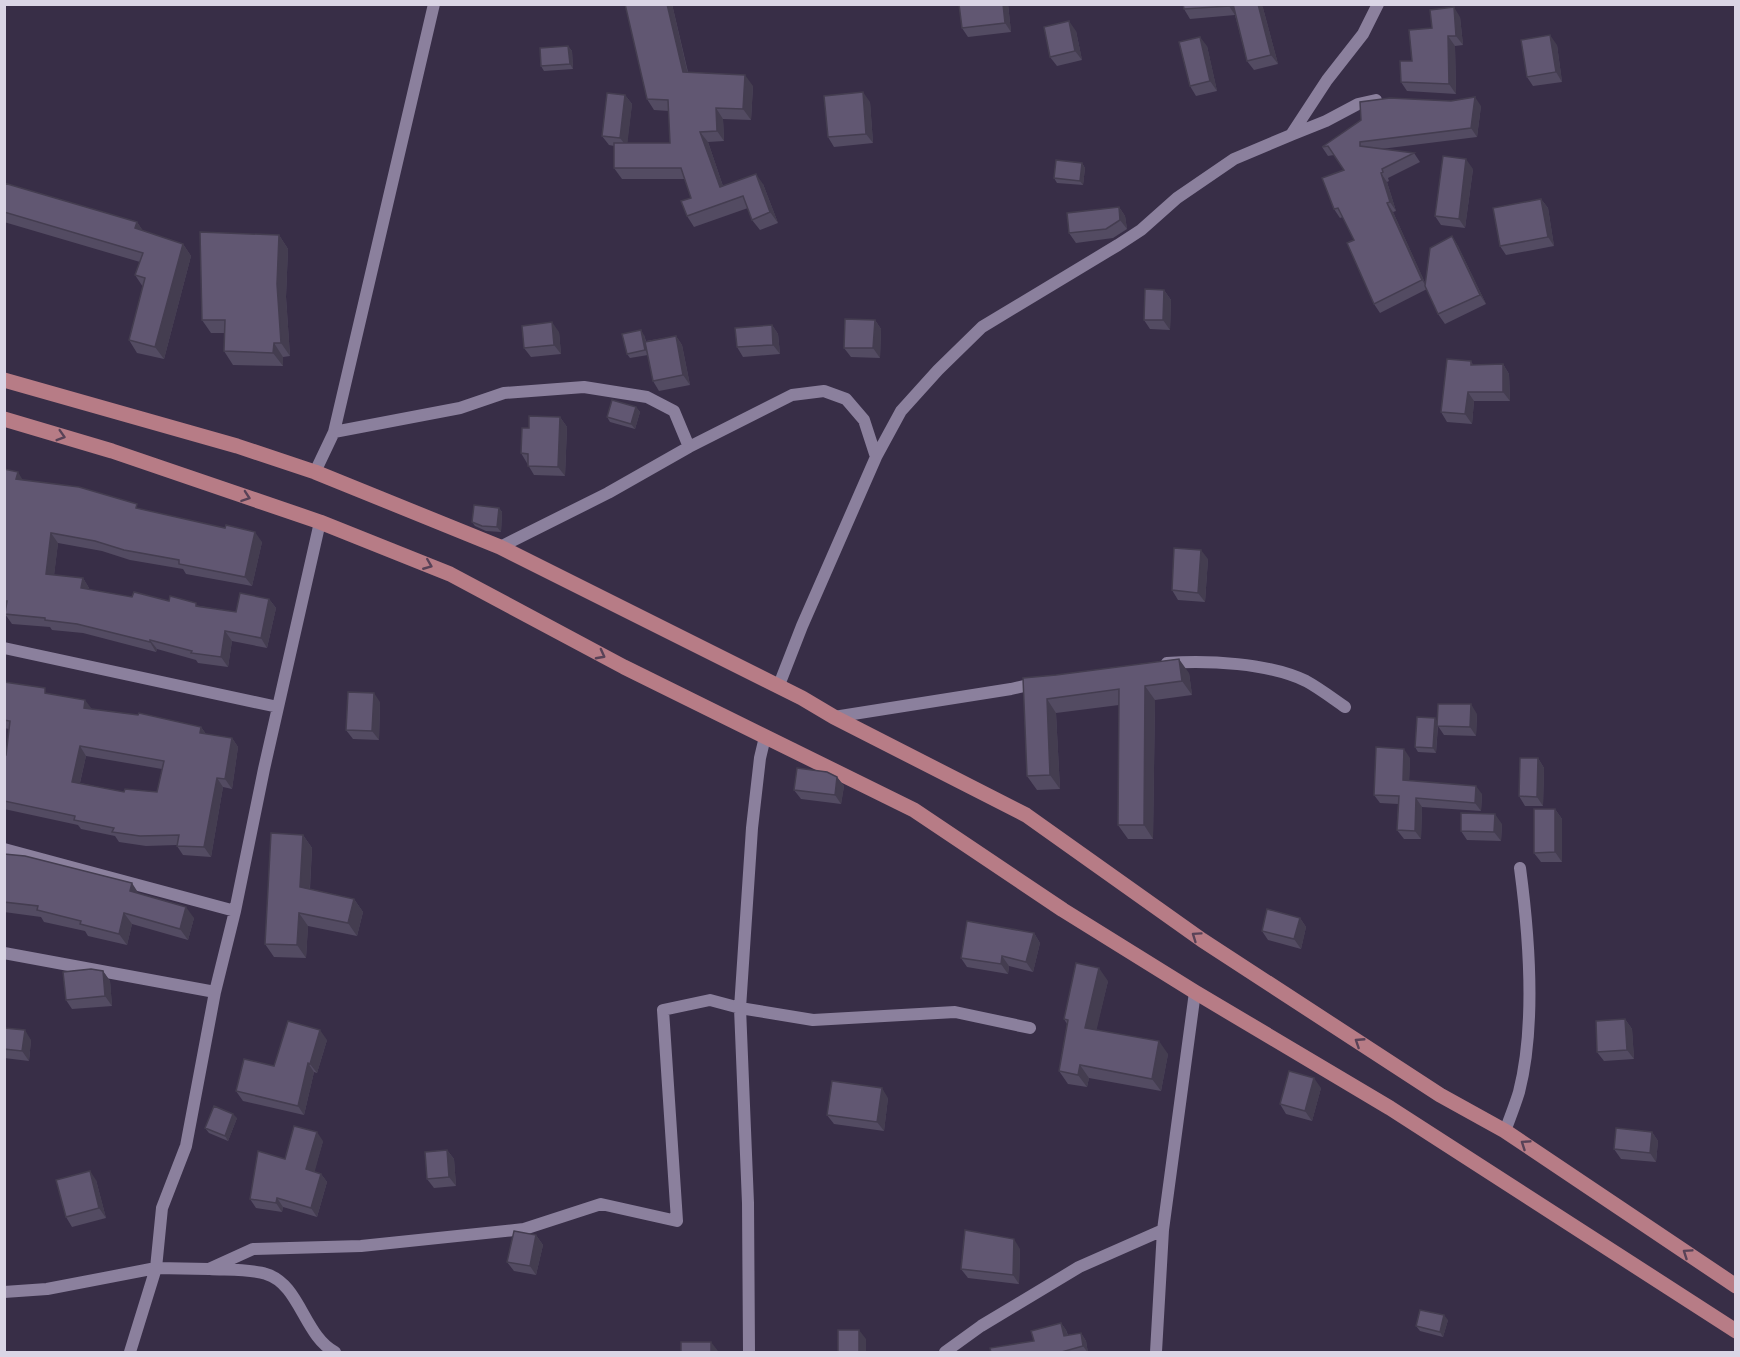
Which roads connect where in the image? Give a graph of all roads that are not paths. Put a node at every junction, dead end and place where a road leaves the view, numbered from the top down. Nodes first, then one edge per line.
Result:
1 (434, 4) edge
2 (1378, 4) edge
3 (1389, 99) edge
4 (1291, 135) junction
5 (4, 380) edge
6 (4, 419) edge
7 (334, 432) junction
8 (689, 447) junction
9 (876, 457) junction
10 (315, 472) junction
11 (320, 522) junction
12 (500, 548) junction
13 (4, 648) edge
14 (1151, 665) edge
15 (1052, 680) edge
16 (779, 685) junction
17 (278, 707) junction
18 (1345, 707) dead end
19 (834, 717) junction
20 (765, 737) junction
21 (4, 849) edge
22 (1520, 868) dead end
23 (234, 911) junction
24 (4, 953) edge
25 (214, 992) junction
26 (1195, 992) junction
27 (740, 1008) junction
28 (1030, 1028) dead end
29 (1505, 1131) junction
30 (1163, 1230) junction
31 (156, 1268) junction
32 (209, 1269) junction
33 (1736, 1286) edge
34 (4, 1292) edge
35 (1736, 1331) edge
36 (130, 1353) edge
37 (336, 1353) edge
38 (749, 1353) edge
39 (945, 1353) edge
40 (1156, 1353) edge

1 - 7 street
2 - 4 street
3 - 4 street
4 - 9 street
5 - 10 main road
6 -> 11 main road
7 - 8 street
7 - 10 street
8 - 9 street
8 - 12 street
9 - 16 street
10 - 12 main road
11 - 17 street
11 -> 20 main road
12 - 16 main road
13 - 17 street
14 - 18 street
15 - 19 street
16 - 19 main road
17 - 23 street
29 -> 19 main road
20 - 26 main road
20 - 27 street
21 - 23 street
22 - 29 street
23 - 25 street
24 - 25 street
25 - 31 street
26 - 30 street
26 - 35 main road
27 - 28 street
27 - 32 street
27 - 38 street
33 -> 29 main road
30 - 39 street
30 - 40 street
31 - 32 street
31 - 34 street
31 - 36 street
32 - 37 street

